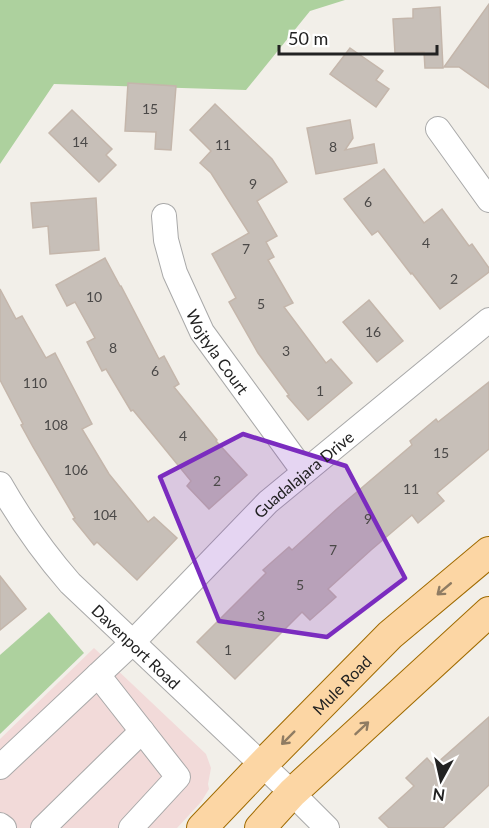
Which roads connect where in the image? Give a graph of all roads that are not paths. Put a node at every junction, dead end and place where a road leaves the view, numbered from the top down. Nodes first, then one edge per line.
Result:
1 (438, 129) dead end
2 (489, 200) edge
3 (164, 216) dead end
4 (489, 320) edge
5 (304, 472) junction
6 (3, 498) edge
7 (489, 552) edge
8 (489, 612) edge
9 (132, 643) junction
10 (98, 675) junction
11 (142, 731) junction
12 (262, 765) junction
13 (0, 767) edge
14 (292, 793) junction
15 (0, 825) edge
16 (4, 828) edge
17 (43, 828) edge
18 (131, 828) edge
19 (202, 828) edge
20 (260, 828) edge
21 (327, 828) edge

1 - 2 street
3 - 5 street, Wojtyla Court
4 - 5 street, Guadalajara Drive
5 - 9 street, Guadalajara Drive
6 - 9 street, Davenport Road
7 -> 12 main road, Mule Road
14 -> 8 main road
9 - 10 street, Guadalajara Drive
9 - 12 street, Davenport Road
10 - 11 street
10 - 13 street, Guadalajara Drive
11 - 17 street
11 - 18 street
12 - 14 street, Davenport Road
12 - 19 main road, Mule Road
14 - 20 main road
14 - 21 street, Davenport Road
15 - 16 street

